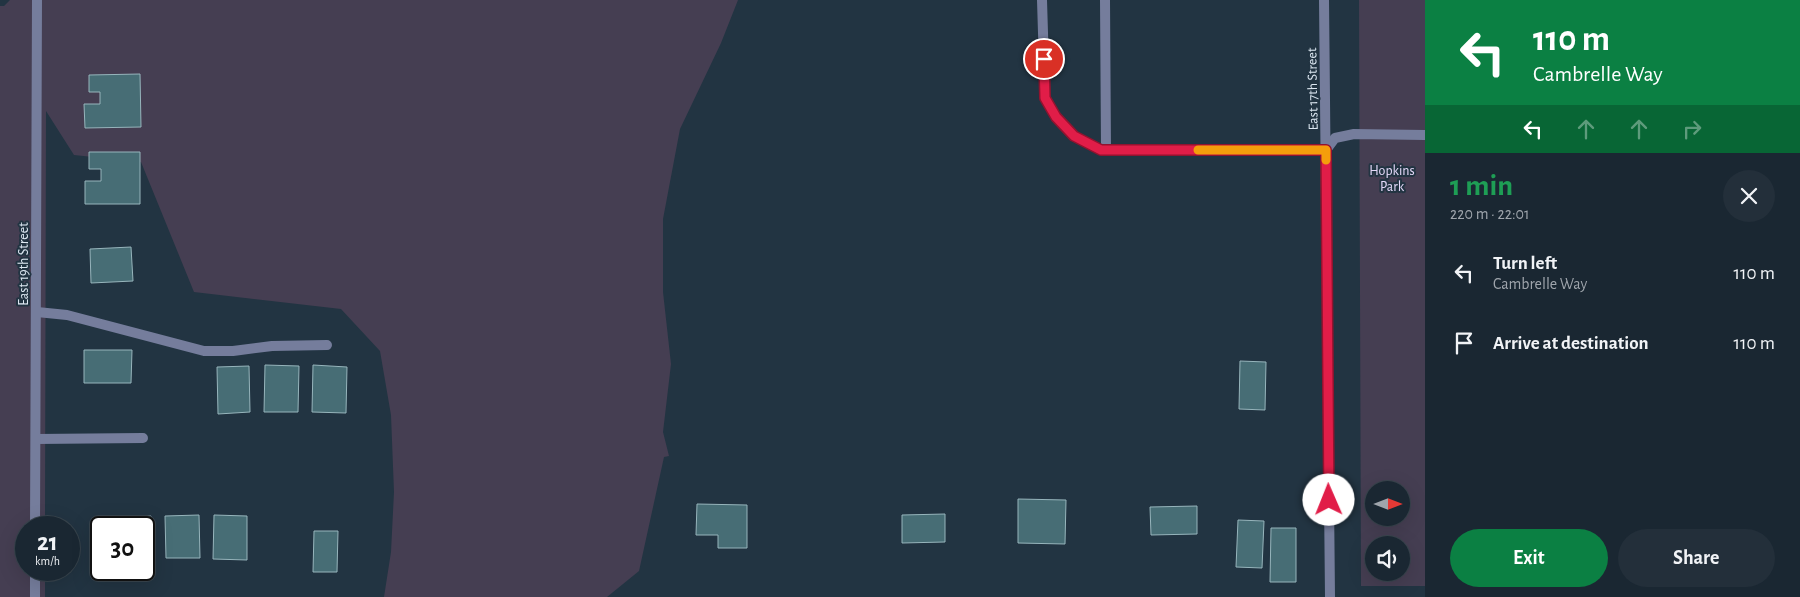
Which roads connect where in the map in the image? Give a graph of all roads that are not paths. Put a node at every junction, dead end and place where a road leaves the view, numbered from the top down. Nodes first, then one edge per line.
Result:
1 (37, 0) edge
2 (1042, 0) edge
3 (1105, 0) edge
4 (1324, 0) edge
5 (1425, 135) edge
6 (1106, 150) junction
7 (1326, 150) junction
8 (37, 312) junction
9 (327, 346) dead end
10 (143, 438) dead end
11 (36, 439) junction
12 (35, 516) edge
13 (35, 581) edge
14 (34, 597) edge
15 (1330, 597) edge

1 - 8 street, East 19th Street
2 - 6 street
3 - 6 street
4 - 7 street, East 17th Street
5 - 7 street
6 - 7 street
7 - 15 street, East 17th Street
8 - 9 street
8 - 11 street, East 19th Street
10 - 11 street
11 - 12 street, East 19th Street
13 - 14 street

